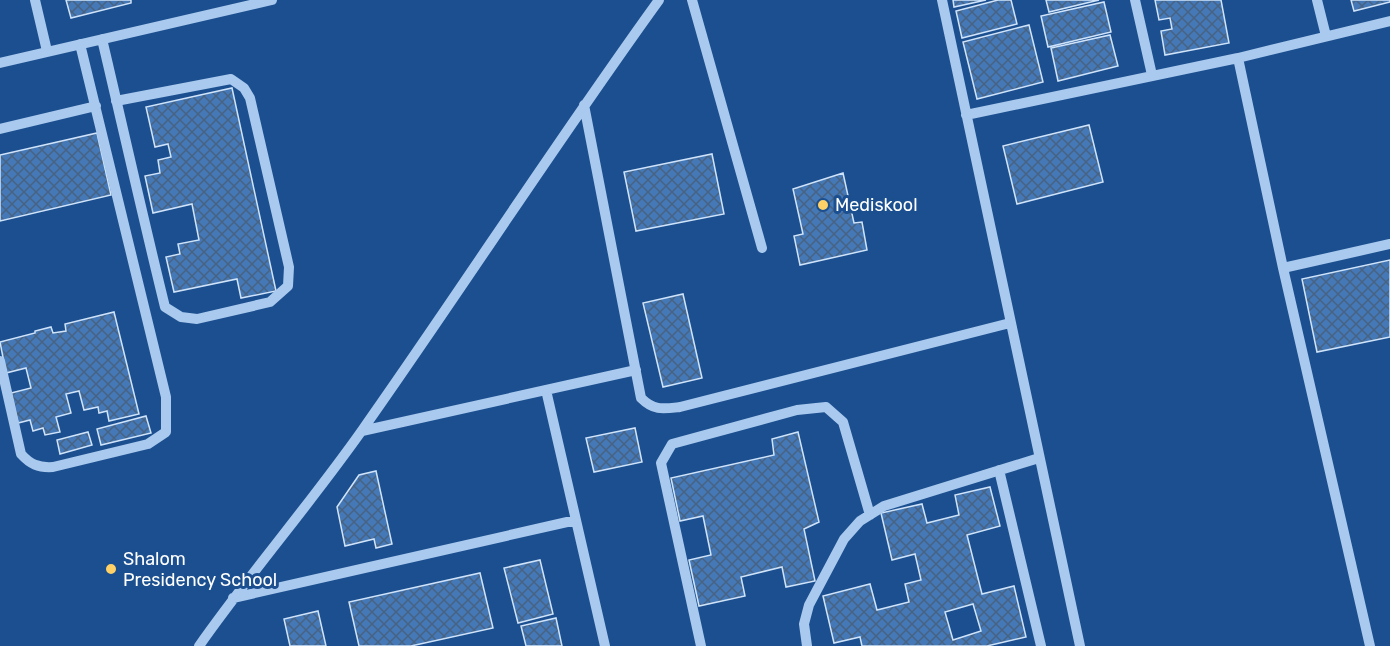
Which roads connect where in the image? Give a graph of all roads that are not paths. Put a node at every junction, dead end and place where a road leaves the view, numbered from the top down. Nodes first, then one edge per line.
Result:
1 (34, 0) edge
2 (272, 0) edge
3 (659, 0) edge
4 (692, 0) edge
5 (942, 0) edge
6 (1135, 0) edge
7 (1317, 0) edge
8 (232, 5) edge
9 (1390, 21) edge
10 (1326, 36) junction
11 (102, 39) junction
12 (80, 44) junction
13 (47, 51) junction
14 (1238, 58) junction
15 (0, 63) edge
16 (1152, 75) junction
17 (116, 100) junction
18 (584, 105) junction
19 (96, 106) junction
20 (966, 115) junction
21 (0, 129) edge
22 (1390, 244) edge
23 (762, 248) dead end
24 (1282, 267) junction
25 (1010, 323) junction
26 (0, 362) edge
27 (636, 370) junction
28 (546, 390) junction
29 (362, 431) junction
30 (1039, 458) junction
31 (999, 470) junction
32 (870, 515) junction
33 (576, 520) junction
34 (233, 598) junction
35 (199, 646) edge
36 (605, 646) edge
37 (702, 646) edge
38 (807, 646) edge
39 (1041, 646) edge
40 (1080, 646) edge
41 (1370, 646) edge

1 - 13 street
2 - 8 street
3 - 18 street
4 - 23 street
5 - 20 street
6 - 16 street
7 - 10 street
8 - 11 street
9 - 10 street
10 - 14 street
11 - 12 street
11 - 17 street
12 - 13 street
12 - 19 street
13 - 15 street
14 - 16 street
14 - 24 street
16 - 20 street
17 - 17 street
18 - 27 street
18 - 29 street
19 - 21 street
19 - 26 street
20 - 25 street
22 - 24 street
24 - 41 street
25 - 27 street
25 - 30 street
27 - 28 street
28 - 29 street
28 - 33 street
29 - 34 street
30 - 31 street
30 - 40 street
31 - 32 street
31 - 39 street
32 - 37 street
32 - 38 street
33 - 34 street
33 - 36 street
34 - 35 street

